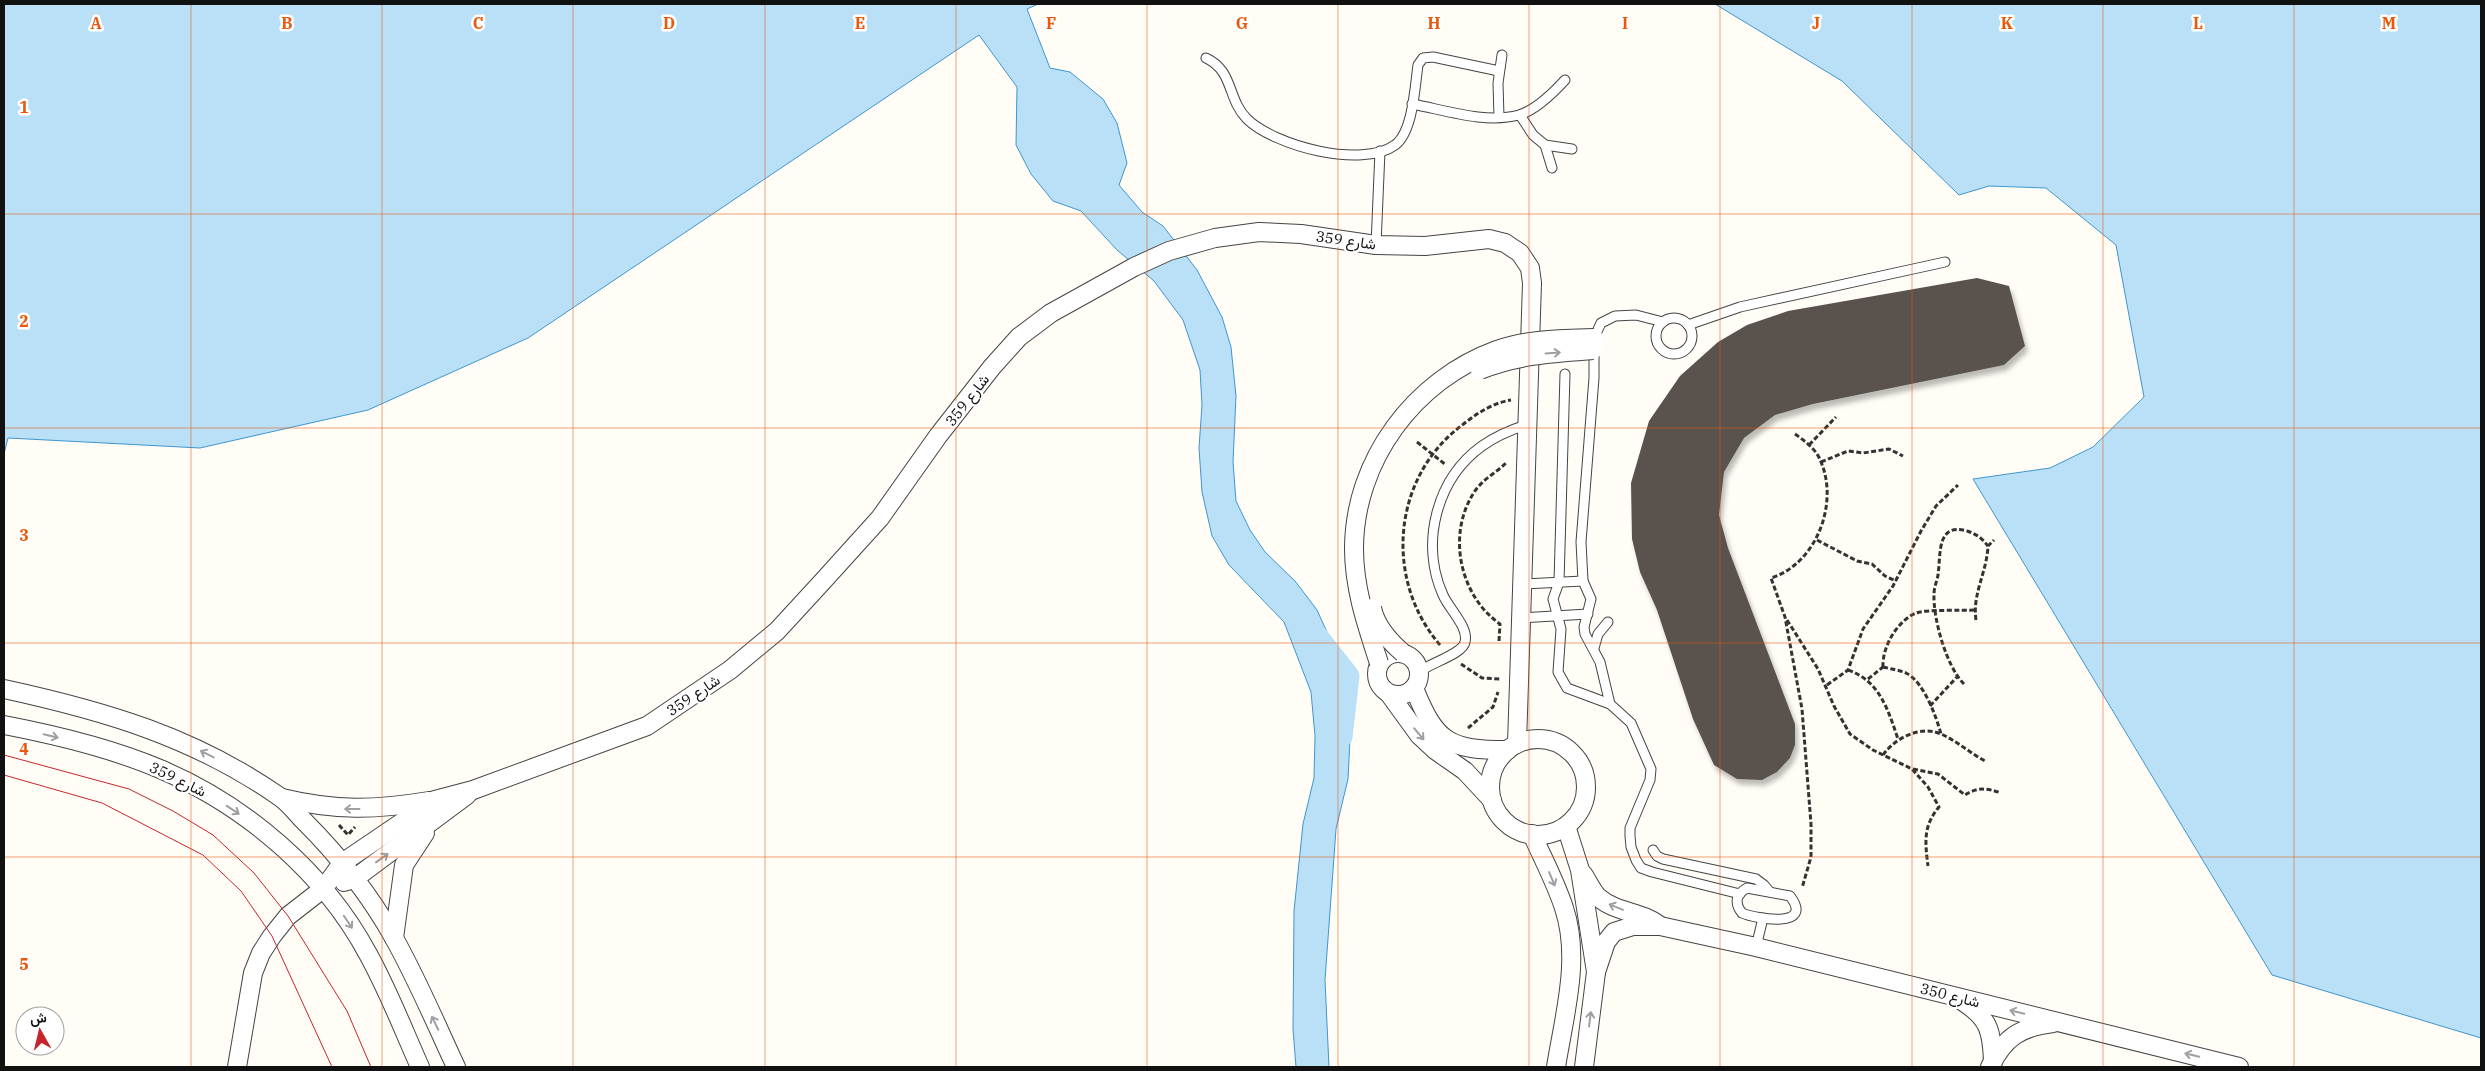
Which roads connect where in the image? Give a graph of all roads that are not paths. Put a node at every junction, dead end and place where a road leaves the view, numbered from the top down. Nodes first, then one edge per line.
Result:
1 (1502, 55) dead end
2 (1206, 58) dead end
3 (1499, 71) junction
4 (1565, 80) dead end
5 (1412, 104) junction
6 (1520, 115) junction
7 (1499, 117) junction
8 (1545, 145) junction
9 (1572, 149) dead end
10 (1380, 151) junction
11 (1552, 168) dead end
12 (1376, 245) junction
13 (1945, 262) dead end
14 (1663, 322) junction
15 (1688, 325) junction
16 (1593, 344) junction
17 (1565, 374) dead end
18 (1526, 425) junction
19 (1583, 581) junction
20 (1559, 582) junction
21 (1522, 584) junction
22 (1588, 614) junction
23 (1558, 616) junction
24 (1521, 618) junction
25 (1608, 622) dead end
26 (1594, 648) junction
27 (1403, 654) junction
28 (1379, 663) junction
29 (1417, 680) junction
30 (4, 689) edge
31 (1390, 695) junction
32 (1610, 704) junction
33 (4, 725) edge
34 (1513, 747) junction
35 (473, 790) junction
36 (282, 798) junction
37 (435, 800) junction
38 (1492, 800) junction
39 (434, 821) junction
40 (1566, 826) junction
41 (1532, 834) junction
42 (1653, 850) dead end
43 (342, 863) junction
44 (1580, 870) junction
45 (354, 878) junction
46 (324, 888) junction
47 (1769, 891) junction
48 (1740, 894) junction
49 (1762, 918) junction
50 (1660, 926) junction
51 (394, 938) junction
52 (1756, 947) junction
53 (1596, 972) junction
54 (1953, 995) junction
55 (2059, 1022) junction
56 (1991, 1065) edge
57 (237, 1067) edge
58 (420, 1067) edge
59 (456, 1067) edge
60 (1556, 1067) edge
61 (1584, 1067) edge
62 (2239, 1067) edge

1 - 3 lane
2 - 10 lane
3 - 5 lane
3 - 7 lane
4 - 6 lane
5 - 7 lane
5 - 10 lane
6 - 7 lane
6 - 8 lane
8 - 9 lane
8 - 11 lane
10 - 12 lane
12 - 18 street, شارع 359
12 - 35 street, شارع 359
13 - 15 lane
14 - 15 lane
14 - 15 lane
14 - 16 lane
16 - 19 lane
27 -> 16 street, bridge
16 - 28 street, bridge
17 - 20 lane
18 - 21 street, شارع 359
18 - 29 lane
19 - 20 lane
19 - 22 lane
20 - 21 lane
20 - 23 lane
21 - 24 street, شارع 359
22 - 23 lane
22 - 26 lane
23 - 24 lane
23 - 32 lane
24 - 34 street, شارع 359
25 - 26 lane
26 - 32 lane
27 - 28 street
27 - 29 street
28 - 31 street
29 - 31 street
29 - 34 street
36 -> 30 street, شارع 359
31 -> 38 street
32 - 48 lane
33 -> 46 street, شارع 359
34 - 38 street
34 - 40 street
35 - 37 street, شارع 359
35 - 39 street, شارع 359
37 -> 36 street, شارع 359
36 - 43 street, شارع 359
37 - 43 street, شارع 359
38 - 41 street
45 -> 39 street, شارع 359
39 - 51 street, شارع 359
40 - 41 street
40 - 44 street
41 -> 60 street
42 - 47 lane
43 - 45 street, شارع 359
43 - 46 street, شارع 359
50 -> 44 street
44 - 53 street
45 - 46 street, شارع 359
45 - 51 street, شارع 359
46 - 57 street
46 -> 58 street, شارع 359
47 - 48 lane
47 - 49 lane
48 - 49 lane
49 - 52 lane
50 - 52 street, شارع 350
50 - 53 street
59 -> 51 street, شارع 359
52 - 54 street, شارع 350
61 -> 53 street
55 -> 54 street, شارع 350
54 - 56 street
55 - 56 street
62 -> 55 street, شارع 350

